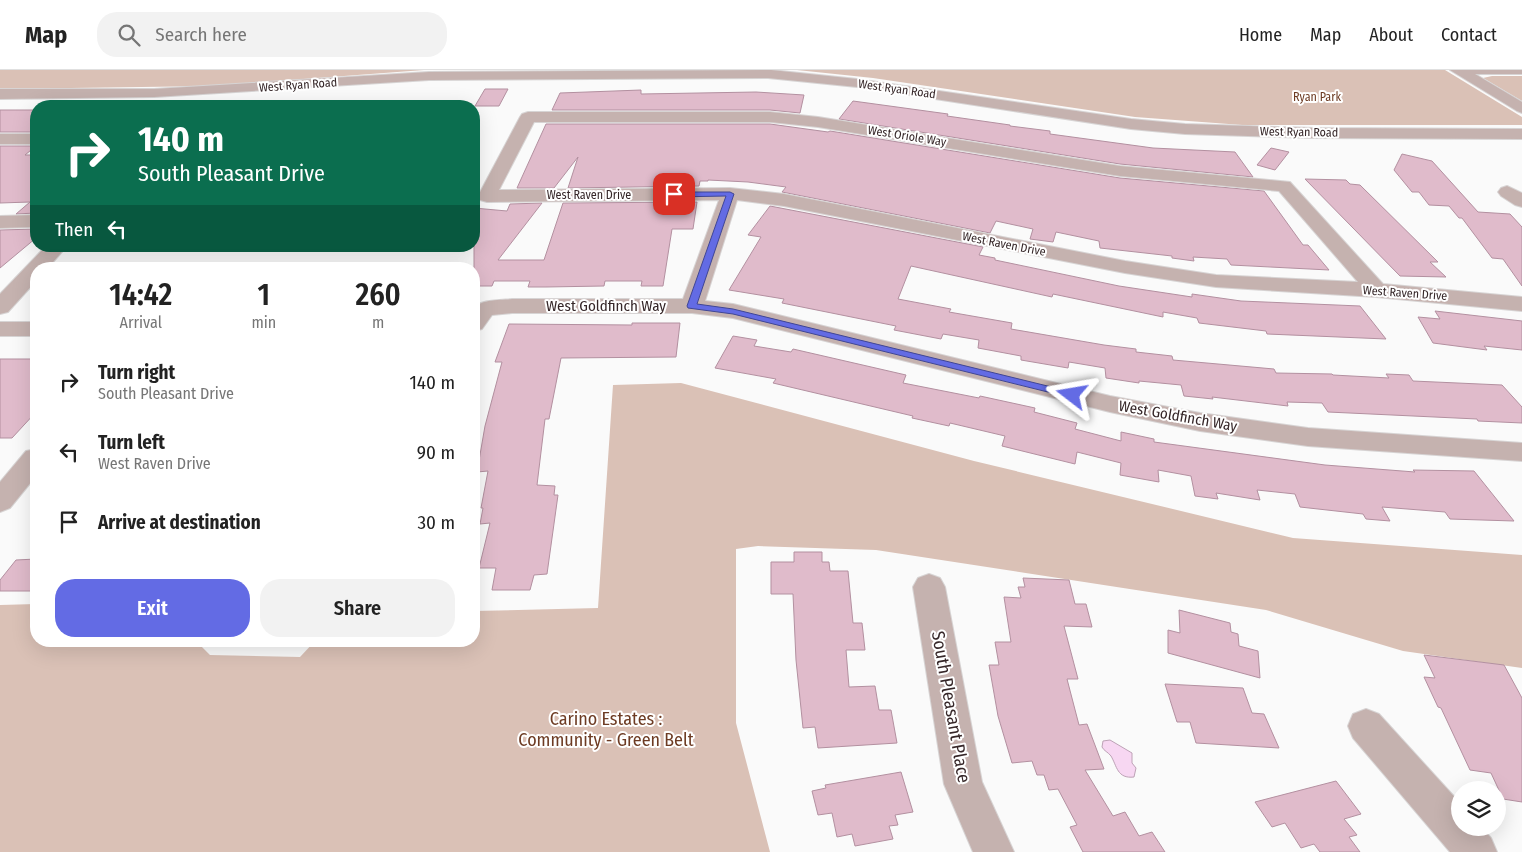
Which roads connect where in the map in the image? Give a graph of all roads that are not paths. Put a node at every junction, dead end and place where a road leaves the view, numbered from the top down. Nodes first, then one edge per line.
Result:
1 (1457, 70) edge
2 (1522, 70) edge
3 (709, 72) edge
4 (431, 73) edge
5 (464, 73) edge
6 (273, 87) junction
7 (0, 94) edge
8 (266, 100) edge
9 (1522, 108) edge
10 (1522, 134) edge
11 (0, 139) edge
12 (30, 139) edge
13 (730, 194) junction
14 (487, 196) joint
15 (30, 221) edge
16 (0, 222) edge
17 (51, 252) edge
18 (42, 262) edge
19 (30, 275) edge
20 (1376, 290) junction
21 (1522, 304) edge
22 (692, 306) junction
23 (0, 307) edge
24 (480, 316) edge
25 (0, 329) edge
26 (30, 329) edge
27 (1522, 452) edge
28 (30, 465) edge
29 (0, 501) edge
30 (929, 587) dead end
31 (1366, 726) dead end
32 (994, 852) edge
33 (1477, 852) edge

1 - 2 street
1 - 9 street
3 - 5 street, West Ryan Road
3 - 10 street, West Ryan Road
4 - 5 street, West Ryan Road
4 - 6 street, West Ryan Road
6 - 7 street, West Ryan Road
6 - 8 street
11 - 12 street
13 - 14 street, West Raven Drive
13 - 20 street, West Raven Drive
13 - 22 street
14 - 20 street, West Oriole Way
15 - 16 street
17 - 18 street
19 - 23 street
20 - 21 street, West Raven Drive
22 - 24 street, West Goldfinch Way
22 - 27 street, West Goldfinch Way
25 - 26 street
28 - 29 street
30 - 32 street, South Pleasant Place
31 - 33 street

